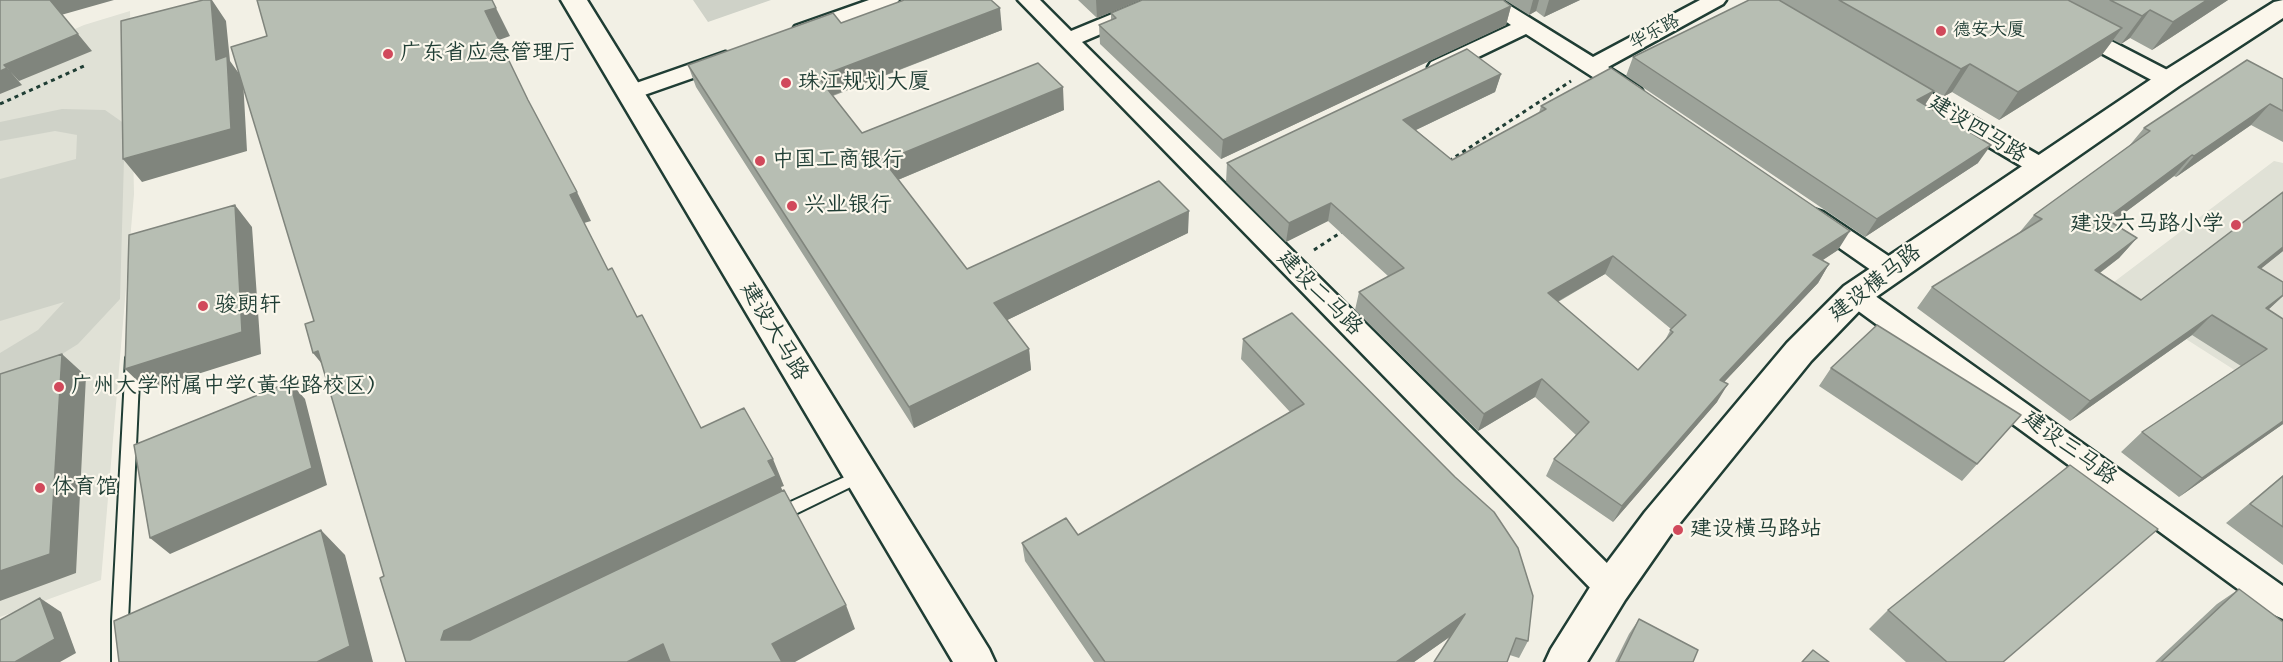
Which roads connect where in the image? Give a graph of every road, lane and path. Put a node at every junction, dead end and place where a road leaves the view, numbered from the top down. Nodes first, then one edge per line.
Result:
1 (574, 0) edge
2 (889, 0) edge
3 (1028, 0) edge
4 (1164, 0) edge
5 (1487, 0) edge
6 (1716, 0) edge
7 (2016, 0) edge
8 (2283, 7) edge
9 (1526, 26) junction
10 (788, 37) edge
11 (1067, 40) junction
12 (742, 53) edge
13 (84, 66) dead end
14 (1593, 66) junction
15 (1879, 72) edge
16 (1419, 77) edge
17 (2169, 80) junction
18 (630, 93) junction
19 (0, 104) edge
20 (1651, 105) edge
21 (1447, 163) edge
22 (2041, 167) junction
23 (1794, 204) edge
24 (1350, 227) edge
25 (1291, 266) junction
26 (1890, 270) junction
27 (1855, 295) junction
28 (134, 340) edge
29 (860, 476) junction
30 (764, 522) edge
31 (1611, 588) junction
32 (2283, 604) edge
33 (120, 662) edge
34 (975, 662) edge
35 (1565, 662) edge

1 - 18 street, 建设大马路
2 - 10 street
3 - 11 street, 建设二马路
4 - 11 street
5 - 9 street
6 - 14 street, 华乐路
7 - 17 street
8 - 17 street, 建设横马路
9 - 14 street
9 - 16 street
11 - 25 street, 建设二马路
12 - 18 street
13 - 19 path
14 - 20 street
14 - 21 path
15 - 22 street, 建设四马路
17 - 22 street, 建设横马路
18 - 29 street, 建设大马路
22 - 26 street, 建设横马路
23 - 26 street
24 - 25 path
25 - 31 street, 建设二马路
26 - 27 street, 建设横马路
27 - 31 street, 建设横马路
27 - 32 street, 建设三马路
28 - 33 lane
29 - 30 lane
29 - 34 street, 建设大马路
31 - 35 street, 建设横马路

